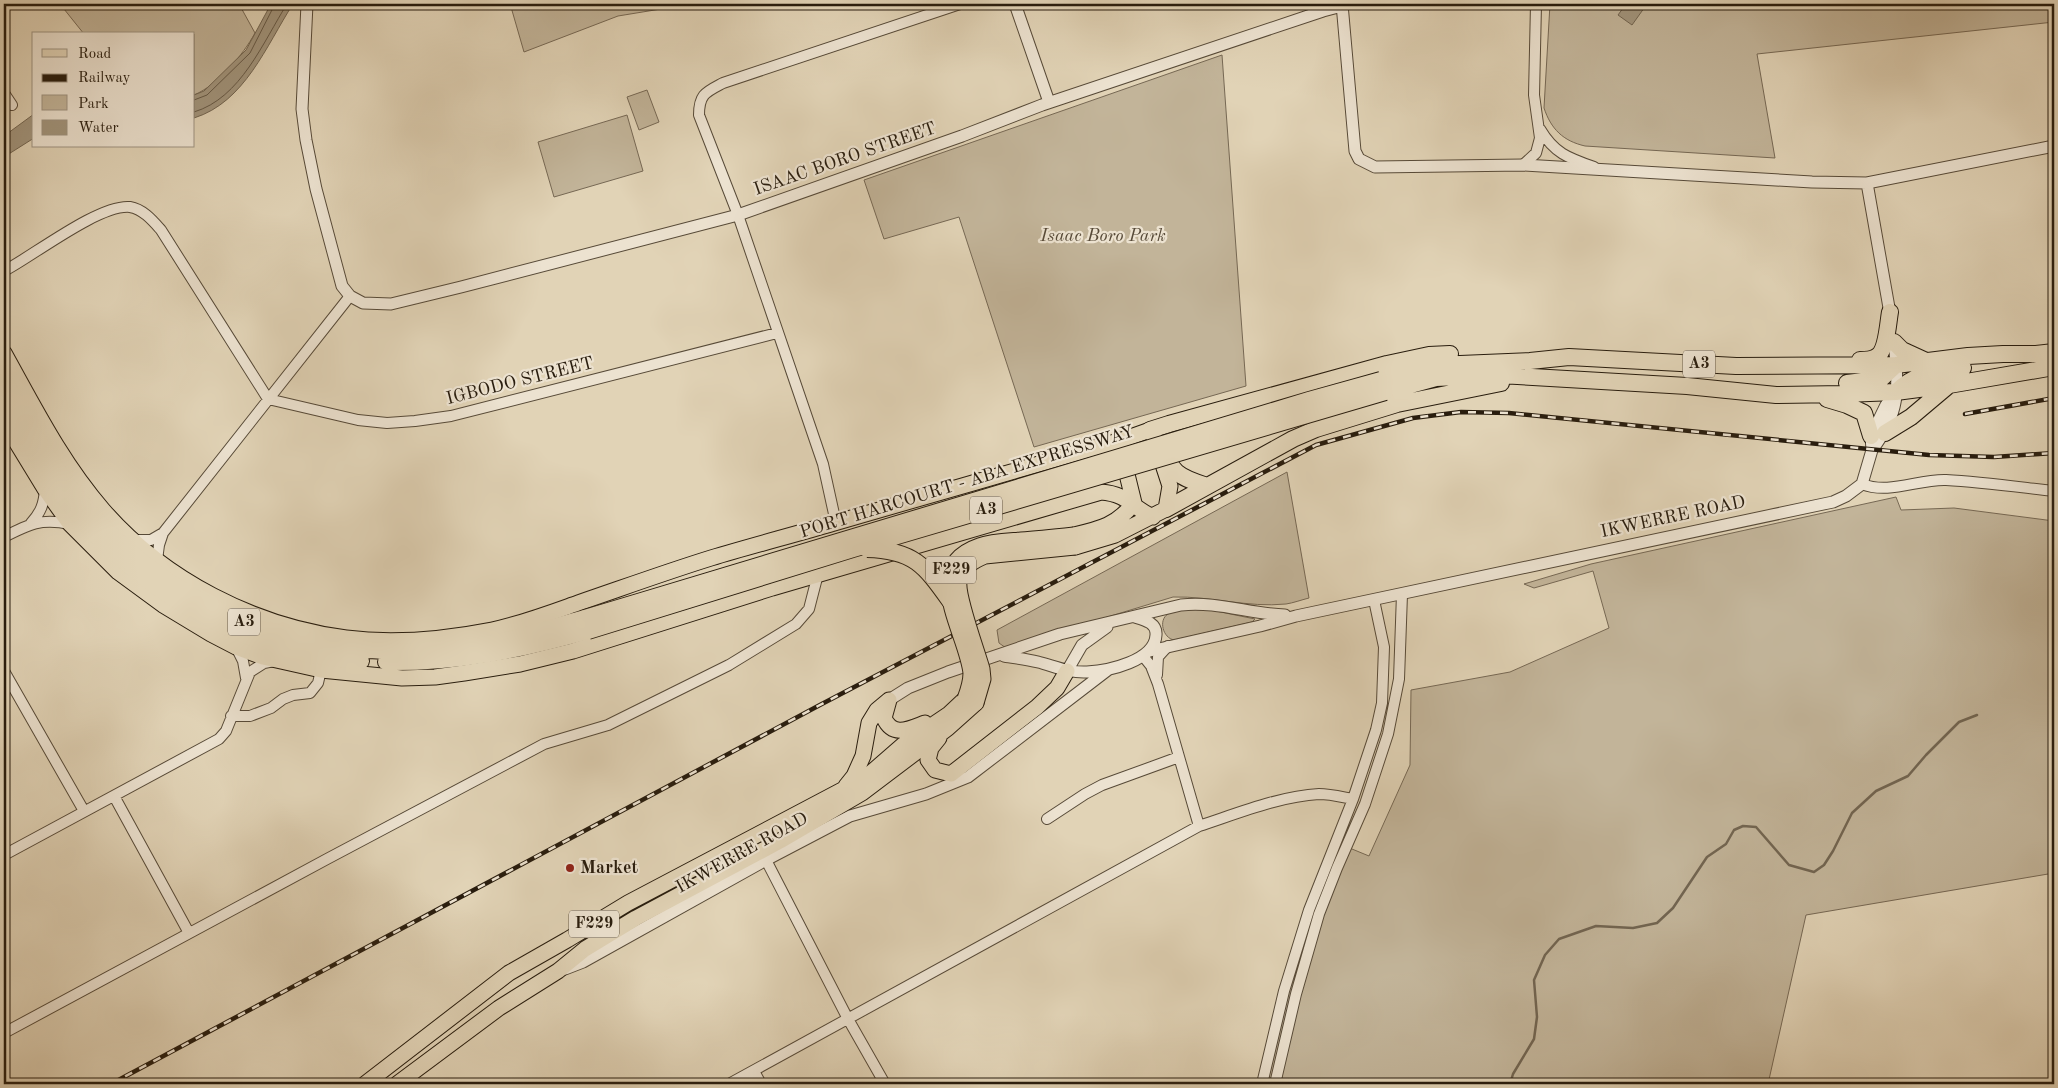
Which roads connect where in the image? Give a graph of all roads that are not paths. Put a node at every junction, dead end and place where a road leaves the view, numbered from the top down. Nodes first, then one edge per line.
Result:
1 (307, 4) edge
2 (960, 4) edge
3 (1015, 4) edge
4 (1536, 4) edge
5 (1342, 5) edge
6 (4, 94) edge
7 (1049, 102) junction
8 (12, 105) dead end
9 (1539, 126) junction
10 (2054, 146) edge
11 (1523, 165) junction
12 (1597, 168) junction
13 (1867, 183) junction
14 (738, 215) junction
15 (4, 271) edge
16 (350, 296) junction
17 (1890, 312) junction
18 (777, 333) junction
19 (1894, 342) junction
20 (2054, 352) edge
21 (4, 353) edge
22 (2036, 354) junction
23 (1569, 357) junction
24 (1928, 362) junction
25 (1896, 365) junction
26 (1829, 366) junction
27 (2054, 366) edge
28 (1545, 376) junction
29 (4, 380) edge
30 (1949, 385) junction
31 (1383, 386) junction
32 (1896, 392) junction
33 (1776, 395) junction
34 (1810, 395) junction
35 (268, 399) junction
36 (4, 402) edge
37 (4, 422) edge
38 (1169, 424) junction
39 (1150, 430) junction
40 (1876, 439) junction
41 (1122, 440) junction
42 (45, 461) junction
43 (1862, 484) junction
44 (1207, 486) junction
45 (2054, 491) edge
46 (1134, 503) junction
47 (1160, 513) junction
48 (31, 523) junction
49 (836, 523) junction
50 (70, 524) junction
51 (163, 533) junction
52 (4, 537) edge
53 (133, 540) junction
54 (1074, 541) junction
55 (853, 549) junction
56 (157, 560) junction
57 (848, 566) junction
58 (818, 574) junction
59 (1402, 594) junction
60 (1374, 600) junction
61 (950, 601) junction
62 (1135, 616) junction
63 (1296, 616) junction
64 (1115, 622) junction
65 (586, 625) junction
66 (1168, 646) junction
67 (236, 647) junction
68 (1146, 654) junction
69 (999, 656) junction
70 (275, 661) junction
71 (1109, 669) junction
72 (321, 670) junction
73 (4, 671) edge
74 (1067, 671) junction
75 (246, 678) junction
76 (1158, 684) junction
77 (889, 700) junction
78 (971, 701) junction
79 (231, 716) junction
80 (948, 721) junction
81 (1179, 757) junction
82 (841, 791) junction
83 (114, 796) junction
84 (1353, 798) junction
85 (84, 811) junction
86 (1047, 819) dead end
87 (1199, 826) junction
88 (4, 855) edge
89 (766, 860) junction
90 (674, 899) junction
91 (628, 903) junction
92 (688, 903) junction
93 (636, 918) junction
94 (189, 934) junction
95 (558, 971) junction
96 (848, 1019) junction
97 (4, 1033) edge
98 (754, 1071) junction
99 (365, 1084) edge
100 (398, 1084) edge
101 (729, 1084) edge
102 (761, 1084) edge
103 (885, 1084) edge
104 (1262, 1084) edge
105 (1275, 1084) edge

1 - 16 street
2 - 14 street
3 - 7 street
4 - 9 street
5 - 7 street, ISAAC BORO STREET
5 - 11 street
6 - 8 street
7 - 14 street, ISAAC BORO STREET
9 - 11 street
9 - 12 street
10 - 13 street
11 - 12 street
12 - 13 street
13 - 17 street
14 - 16 street, ISAAC BORO STREET
14 - 18 street
15 - 35 street
16 - 35 street
17 - 19 street
17 - 26 highway
18 - 35 street, IGBODO STREET
18 - 49 street
19 - 24 highway
19 - 25 street
20 - 22 highway, PORT HARCOURT - ABA EXPRESSWAY / A3
21 - 42 main road
22 - 24 highway, PORT HARCOURT - ABA EXPRESSWAY / A3
22 - 32 highway
23 - 26 highway, PORT HARCOURT - ABA EXPRESSWAY / A3
23 - 31 highway, PORT HARCOURT - ABA EXPRESSWAY / A3
23 - 38 highway
24 - 25 highway, PORT HARCOURT - ABA EXPRESSWAY / A3
25 - 26 highway, PORT HARCOURT - ABA EXPRESSWAY / A3
25 - 32 street
25 - 33 highway
27 - 30 highway, PORT HARCOURT - ABA EXPRESSWAY / A3
28 - 31 highway, PORT HARCOURT - ABA EXPRESSWAY / A3
28 - 33 highway, PORT HARCOURT - ABA EXPRESSWAY / A3
28 - 44 highway
29 - 42 highway, PORT HARCOURT - ABA EXPRESSWAY / A3
30 - 32 highway, PORT HARCOURT - ABA EXPRESSWAY / A3
30 - 40 highway
31 - 55 highway, PORT HARCOURT - ABA EXPRESSWAY / A3, bridge
31 - 65 highway, PORT HARCOURT - ABA EXPRESSWAY / A3, bridge
32 - 34 highway, PORT HARCOURT - ABA EXPRESSWAY / A3
32 - 40 street
33 - 34 highway, PORT HARCOURT - ABA EXPRESSWAY / A3
34 - 40 highway
35 - 51 street
36 - 42 highway, PORT HARCOURT - ABA EXPRESSWAY / A3
37 - 42 main road
38 - 39 highway
38 - 44 highway
39 - 41 main road
39 - 47 main road
40 - 43 street
41 - 46 main road
41 - 49 main road
42 - 48 street
42 - 50 main road
42 - 53 main road
42 - 65 highway, PORT HARCOURT - ABA EXPRESSWAY / A3
43 - 45 street
43 - 59 street, IKWERRE ROAD
44 - 47 highway
46 - 47 main road
46 - 54 main road, F229
46 - 57 main road
47 - 54 main road, F229
48 - 50 street
48 - 52 street
49 - 56 main road
49 - 57 main road
50 - 67 main road
51 - 53 street
51 - 56 street
53 - 56 main road
54 - 61 main road, F229, bridge
54 - 78 main road, F229, bridge
55 - 61 highway, bridge
55 - 65 highway, PORT HARCOURT - ABA EXPRESSWAY / A3, bridge
57 - 58 main road
58 - 72 main road
58 - 94 street
59 - 60 street, IKWERRE ROAD
59 - 105 street
60 - 63 street, IKWERRE ROAD
60 - 84 street
61 - 78 main road, F229, bridge
62 - 63 street, IKWERRE ROAD
62 - 64 street, IKWERRE ROAD
62 - 68 street
63 - 66 street, IKWERRE ROAD
64 - 69 street, IKWERRE ROAD
64 - 74 street
66 - 68 street, IKWERRE ROAD
66 - 76 street
67 - 70 main road
67 - 75 street
68 - 71 street, IKWERRE ROAD
68 - 76 street
69 - 74 street, IKWERRE ROAD
69 - 77 street, IKWERRE ROAD
70 - 72 main road
70 - 75 street
71 - 74 street, IKWERRE ROAD
71 - 89 street, IKWERRE ROAD
72 - 79 street
73 - 85 street
74 - 80 main road
75 - 79 street
76 - 81 street
77 - 80 main road
77 - 82 main road
78 - 80 main road, F229
79 - 83 street
80 - 82 main road, F229
80 - 90 main road, F229
81 - 86 street
81 - 87 street
82 - 91 main road, IKWERRE ROAD / F229
83 - 85 street
83 - 94 street
84 - 87 street
84 - 104 street
85 - 88 street
87 - 96 street
89 - 92 street, IKWERRE ROAD
89 - 96 street
90 - 92 main road
90 - 93 main road, F229
91 - 93 main road
91 - 99 main road, IKWERRE ROAD / F229
92 - 95 street, IKWERRE ROAD
93 - 95 main road, F229
94 - 97 street
95 - 100 main road, IKWERRE ROAD / F229
96 - 98 street
96 - 103 street
98 - 101 street
98 - 102 street

